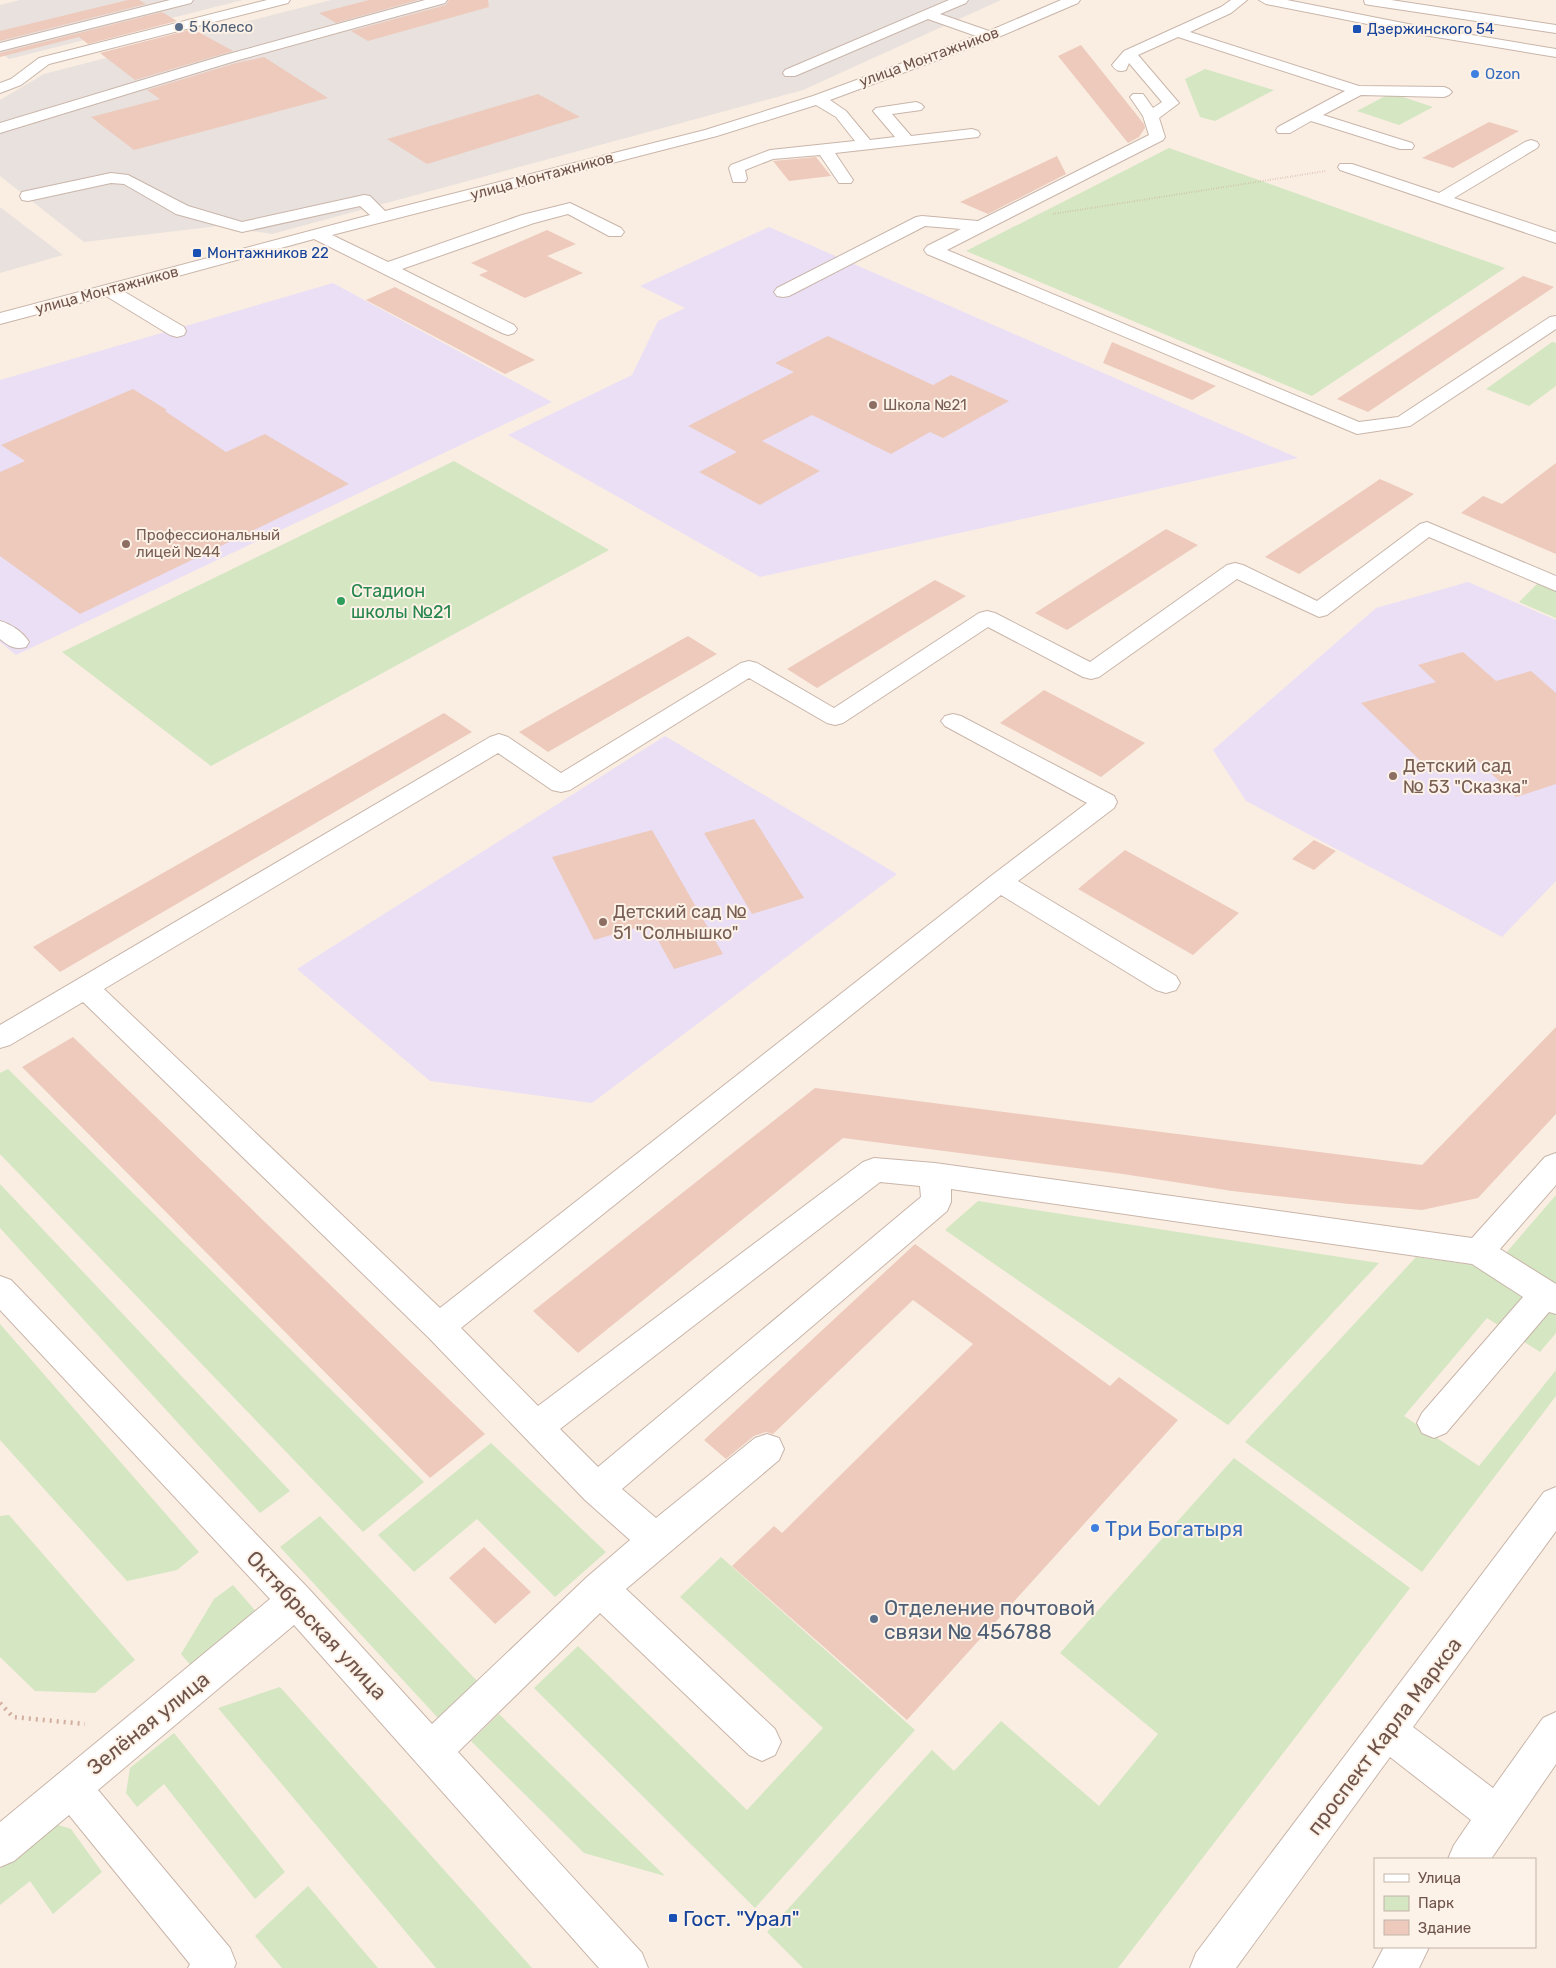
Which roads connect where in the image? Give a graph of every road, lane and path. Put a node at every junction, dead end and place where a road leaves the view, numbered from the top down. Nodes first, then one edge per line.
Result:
1 (186, 0) edge
2 (282, 0) edge
3 (440, 0) edge
4 (962, 0) edge
5 (1073, 0) edge
6 (1240, 0) edge
7 (1266, 0) edge
8 (1370, 0) edge
9 (928, 14) junction
10 (1356, 19) junction
11 (1556, 29) edge
12 (1176, 32) junction
13 (989, 36) junction
14 (0, 47) edge
15 (1556, 53) edge
16 (1129, 54) junction
17 (790, 73) dead end
18 (1131, 82) dead end
19 (0, 88) edge
20 (1358, 90) junction
21 (1444, 92) dead end
22 (1138, 97) dead end
23 (818, 99) junction
24 (916, 107) dead end
25 (1151, 116) junction
26 (1310, 116) junction
27 (0, 128) edge
28 (1284, 130) dead end
29 (972, 134) dead end
30 (906, 140) junction
31 (866, 145) junction
32 (1406, 146) dead end
33 (1531, 146) dead end
34 (824, 149) junction
35 (1346, 167) joint
36 (739, 179) dead end
37 (845, 180) dead end
38 (28, 196) dead end
39 (1441, 199) junction
40 (1048, 215) dead end
41 (383, 218) junction
42 (979, 226) junction
43 (615, 232) dead end
44 (317, 234) junction
45 (897, 234) junction
46 (1556, 238) edge
47 (933, 250) junction
48 (388, 268) junction
49 (107, 289) junction
50 (783, 292) dead end
51 (0, 319) edge
52 (1556, 321) edge
53 (508, 329) dead end
54 (177, 331) dead end
55 (1556, 584) edge
56 (0, 628) edge
57 (18, 642) dead end
58 (954, 721) dead end
59 (1000, 882) junction
60 (1166, 983) dead end
61 (86, 987) junction
62 (0, 1038) edge
63 (1556, 1165) edge
64 (935, 1175) junction
65 (1479, 1252) junction
66 (0, 1289) edge
67 (1551, 1297) edge
68 (439, 1327) junction
69 (1434, 1423) dead end
70 (537, 1427) junction
71 (767, 1449) dead end
72 (596, 1489) junction
73 (1556, 1503) edge
74 (656, 1540) junction
75 (600, 1589) junction
76 (296, 1601) junction
77 (0, 1704) edge
78 (85, 1724) dead end
79 (1556, 1730) edge
80 (1388, 1732) junction
81 (762, 1742) dead end
82 (432, 1751) junction
83 (71, 1787) junction
84 (1498, 1816) junction
85 (0, 1847) edge
86 (1469, 1858) edge
87 (1407, 1948) edge
88 (214, 1966) edge
89 (627, 1968) edge
90 (1211, 1968) edge
91 (1394, 1968) edge

1 - 14 street
2 - 19 street
3 - 27 street
4 - 9 street
5 - 13 street, улица Монтажников
6 - 12 street
7 - 10 street
8 - 10 street
8 - 11 street
9 - 13 street
9 - 17 street
10 - 15 street
12 - 16 street
12 - 20 street
13 - 23 street, улица Монтажников
16 - 18 street
16 - 25 street
20 - 21 street
20 - 26 street
22 - 25 street
23 - 31 street
23 - 41 street, улица Монтажников
24 - 30 street
25 - 42 street
26 - 28 street
26 - 32 street
29 - 30 street
30 - 31 street
31 - 34 street
33 - 39 street
34 - 36 street
34 - 37 street
35 - 39 street
35 - 40 path
38 - 41 street
39 - 46 street
41 - 44 street, улица Монтажников
42 - 45 street
42 - 47 street
43 - 48 street
44 - 48 street
44 - 49 street, улица Монтажников
45 - 47 street
45 - 50 street
47 - 52 street
48 - 53 street
49 - 51 street, улица Монтажников
49 - 54 street
55 - 61 street
56 - 57 street
58 - 59 street
59 - 60 street
59 - 68 street
61 - 62 street
61 - 68 street
63 - 65 street
64 - 65 street
64 - 70 street
64 - 72 street
65 - 67 street
66 - 76 street, Октябрьская улица
67 - 69 street
68 - 70 street
70 - 72 street
71 - 74 street
72 - 74 street
73 - 80 street, проспект Карла Маркса
74 - 75 street
75 - 81 street
75 - 82 street
76 - 82 street, Октябрьская улица
76 - 83 street, Зелёная улица
77 - 78 path
79 - 84 street
80 - 84 street
80 - 90 street, проспект Карла Маркса
82 - 89 street, Октябрьская улица
83 - 85 street, Зелёная улица
83 - 88 street
84 - 86 street
87 - 91 street

